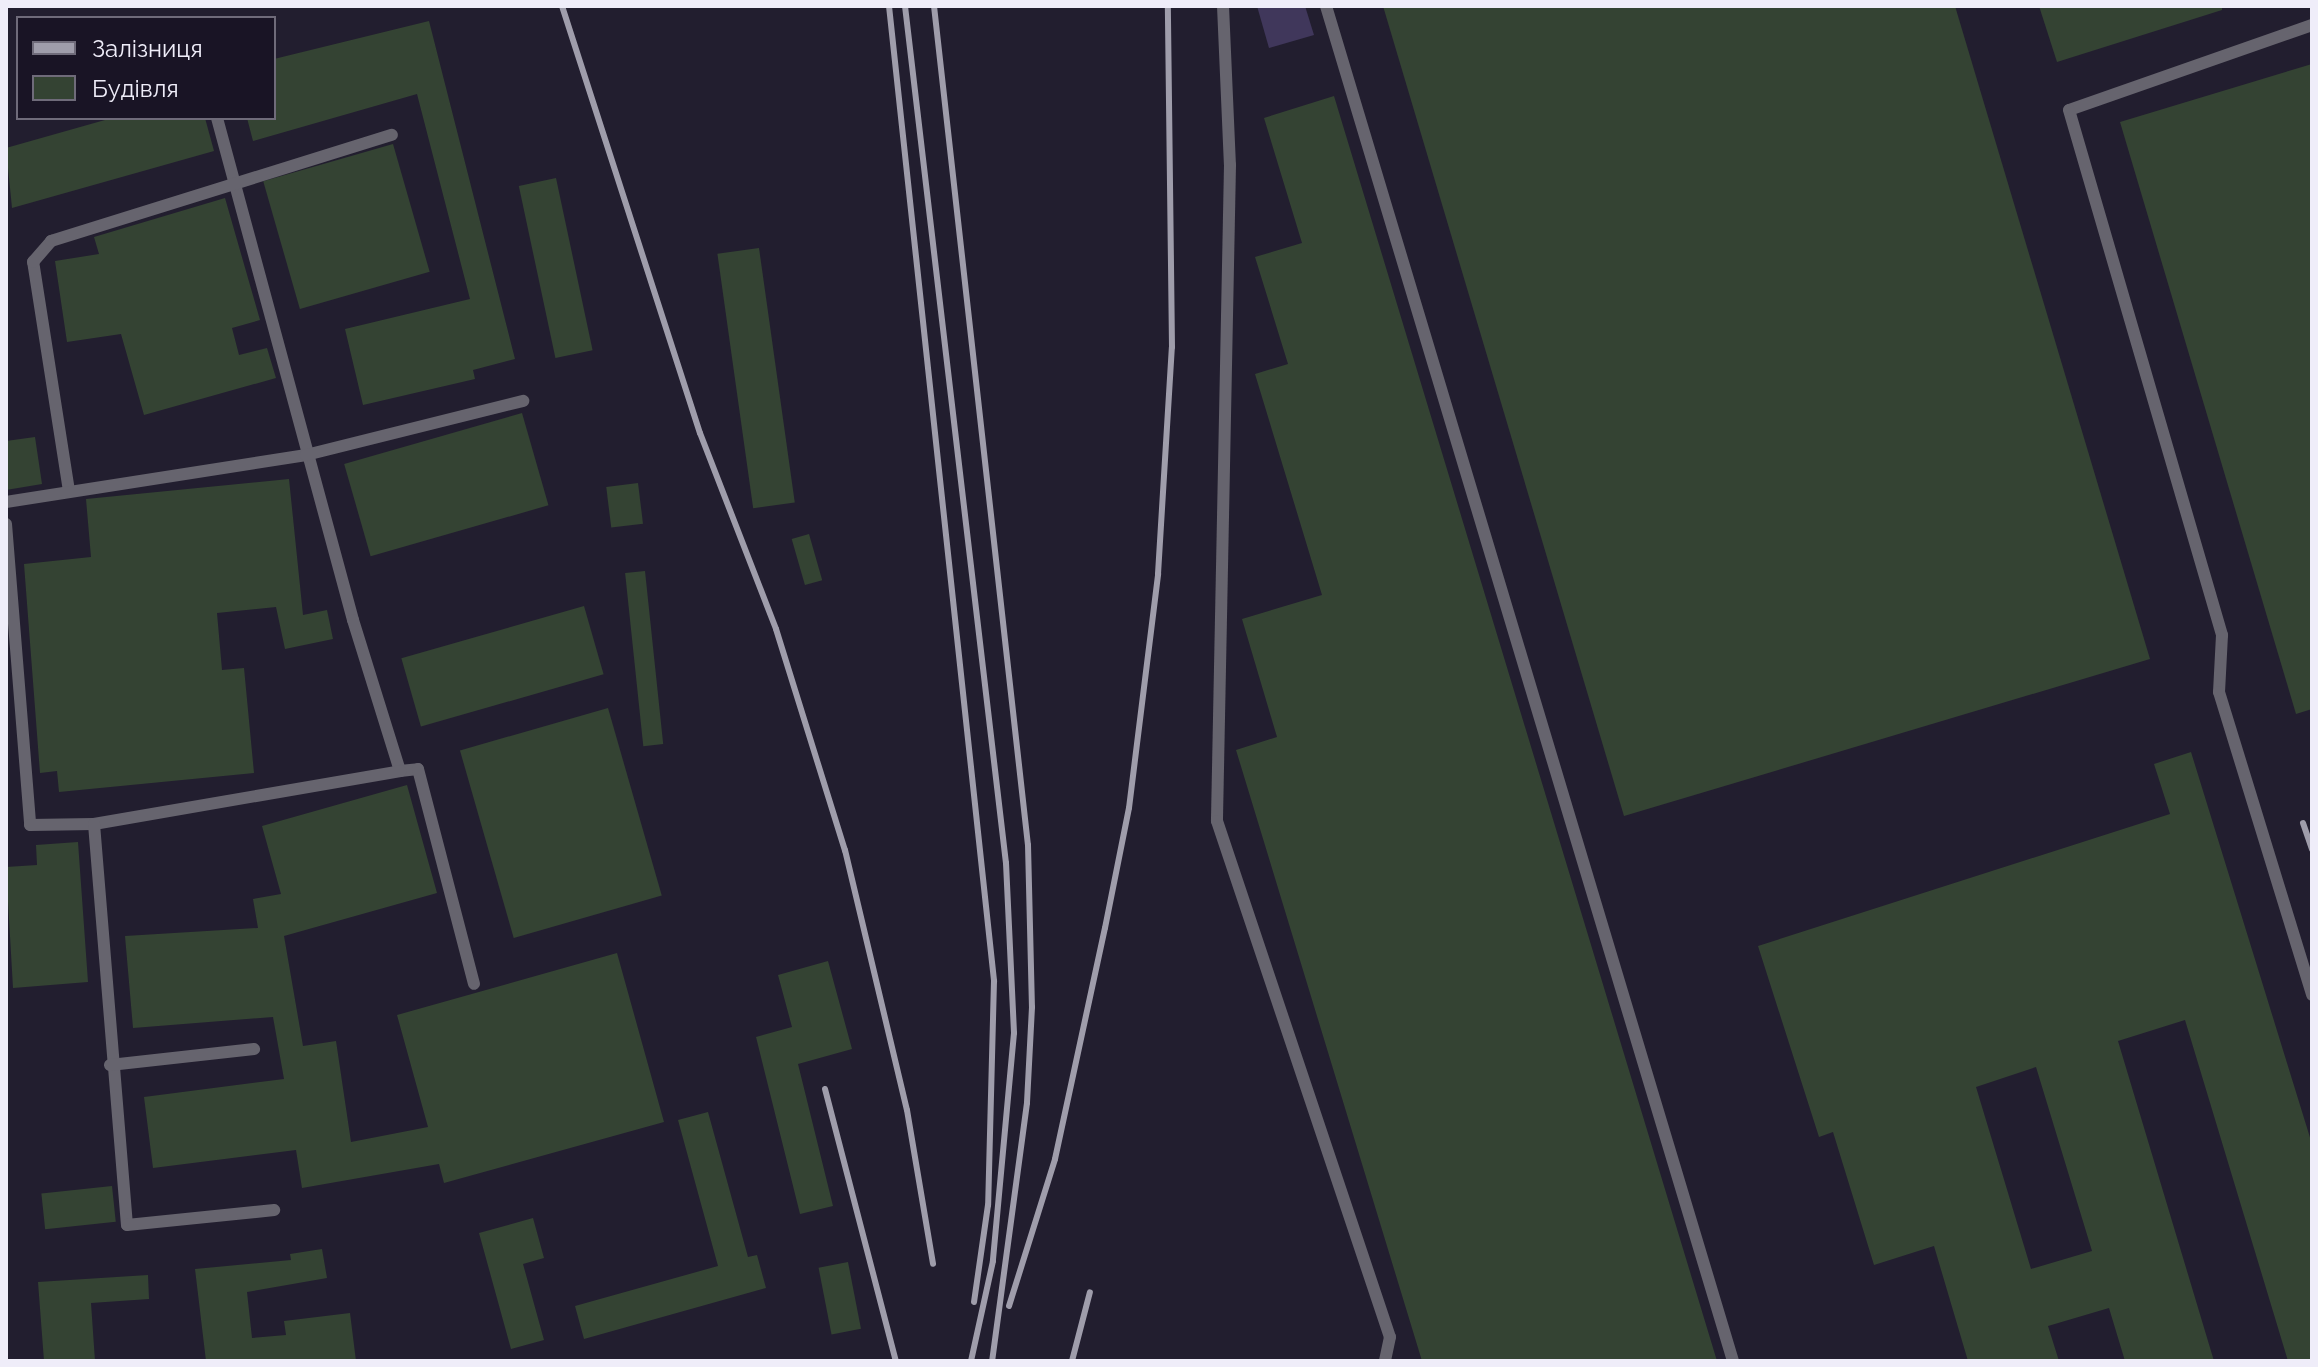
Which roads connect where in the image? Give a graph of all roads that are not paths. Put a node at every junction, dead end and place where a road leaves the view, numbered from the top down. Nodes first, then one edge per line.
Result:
1 (1223, 6) edge
2 (1326, 6) edge
3 (2312, 25) edge
4 (218, 120) edge
5 (392, 135) dead end
6 (233, 181) junction
7 (523, 401) dead end
8 (306, 455) junction
9 (69, 491) junction
10 (6, 502) edge
11 (6, 524) edge
12 (400, 771) junction
13 (94, 824) junction
14 (474, 984) dead end
15 (2312, 995) edge
16 (254, 1049) dead end
17 (110, 1065) junction
18 (274, 1210) dead end
19 (1385, 1361) edge
20 (1733, 1361) edge

1 - 19 lane
2 - 20 lane
3 - 15 lane
4 - 6 lane
5 - 6 lane
6 - 8 lane
6 - 9 lane
7 - 8 lane
8 - 9 lane
8 - 12 lane
9 - 10 lane
11 - 13 lane
12 - 13 lane
12 - 14 lane
13 - 17 lane
16 - 17 lane
17 - 18 lane

